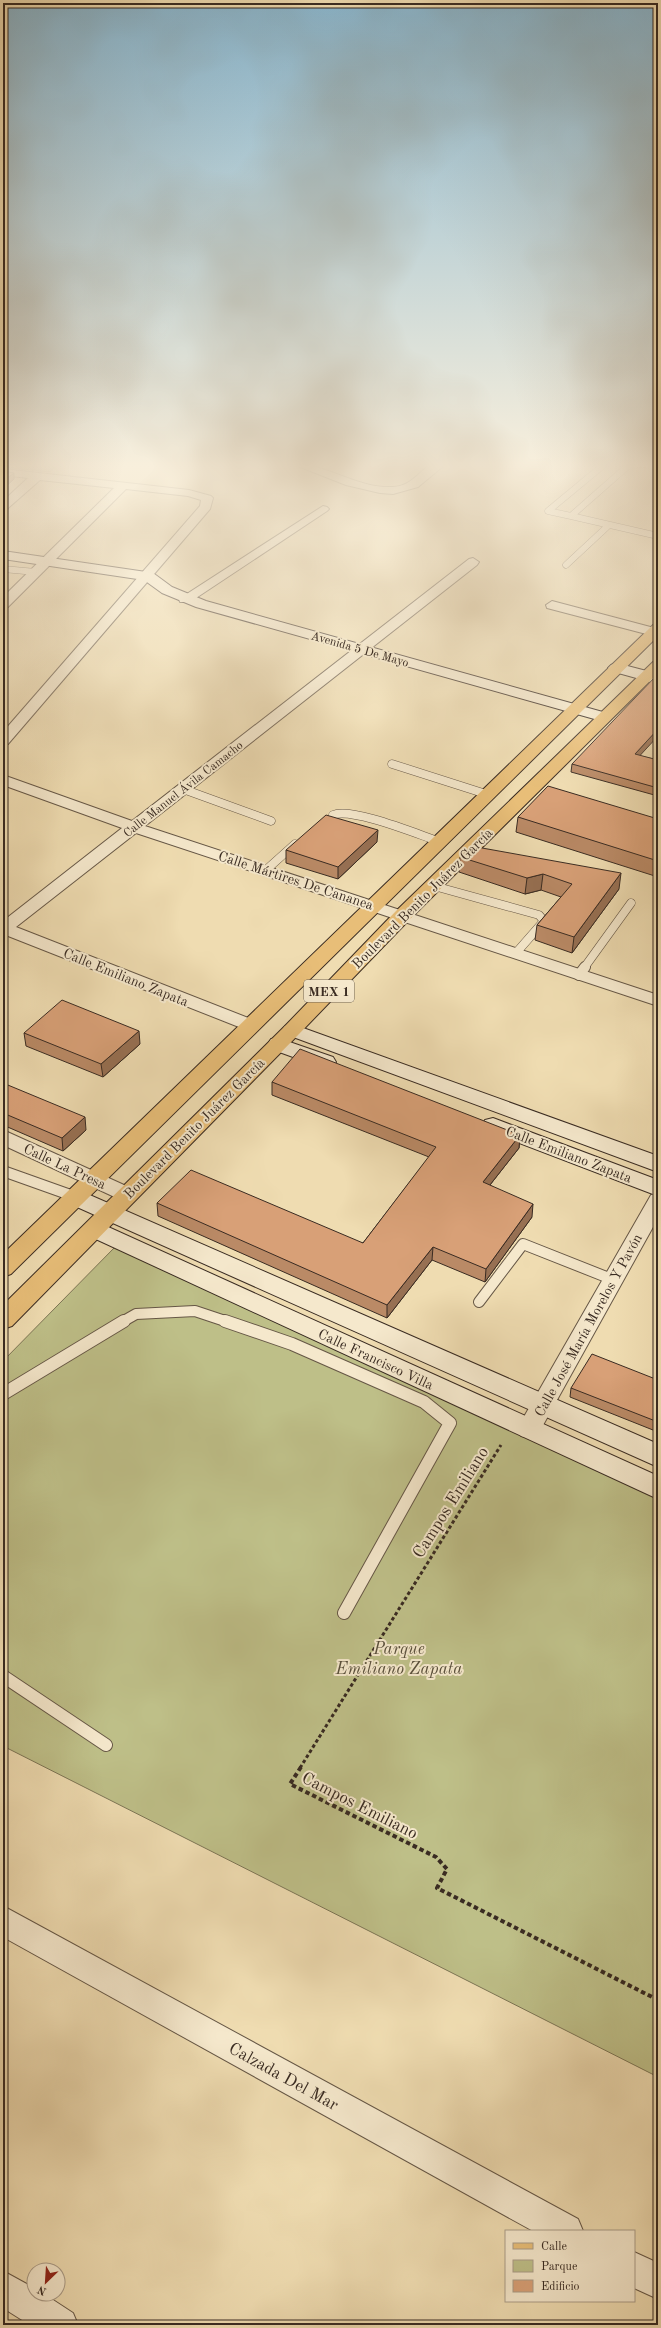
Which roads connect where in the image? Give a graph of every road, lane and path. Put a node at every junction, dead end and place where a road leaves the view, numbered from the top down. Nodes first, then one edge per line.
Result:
1 (32, 572) edge
2 (36, 572) joint
3 (121, 572) edge
4 (152, 572) edge
5 (227, 572) edge
6 (461, 572) edge
7 (148, 576) junction
8 (185, 599) junction
9 (3, 604) edge
10 (552, 605) dead end
11 (656, 630) edge
12 (362, 650) junction
13 (616, 668) junction
14 (654, 673) edge
15 (574, 709) junction
16 (604, 717) junction
17 (3, 741) edge
18 (392, 764) dead end
19 (3, 780) edge
20 (184, 789) junction
21 (486, 794) junction
22 (333, 815) edge
23 (271, 821) dead end
24 (134, 827) junction
25 (301, 839) edge
26 (438, 841) junction
27 (266, 870) junction
28 (434, 886) junction
29 (631, 904) dead end
30 (373, 905) junction
31 (403, 915) junction
32 (3, 928) edge
33 (516, 953) junction
34 (580, 975) junction
35 (658, 1001) edge
36 (250, 1025) junction
37 (285, 1037) junction
38 (442, 1106) edge
39 (472, 1117) edge
40 (3, 1137) edge
41 (658, 1164) edge
42 (3, 1171) edge
43 (94, 1179) junction
44 (658, 1188) edge
45 (128, 1195) junction
46 (76, 1197) junction
47 (658, 1200) edge
48 (111, 1212) junction
49 (94, 1229) junction
50 (3, 1268) edge
51 (614, 1280) junction
52 (478, 1302) dead end
53 (3, 1320) edge
54 (3, 1394) edge
55 (544, 1405) junction
56 (529, 1429) junction
57 (501, 1444) dead end
58 (658, 1456) edge
59 (658, 1488) edge
60 (344, 1613) dead end
61 (3, 1676) edge
62 (106, 1745) dead end
63 (3, 1921) edge
64 (658, 2000) edge
65 (564, 2230) edge
66 (635, 2270) edge
67 (658, 2282) edge
68 (3, 2288) edge
69 (61, 2325) edge

1 - 2 lane
2 - 9 street
3 - 7 street, Avenida 5 De Mayo
4 - 7 street
5 - 8 street
6 - 12 street, Calle Manuel Ávila Camacho
7 - 8 street, Avenida 5 De Mayo
7 - 17 street
8 - 12 street, Avenida 5 De Mayo
10 - 11 street
11 - 13 main road, Boulevard Benito Juárez García / MEX 1
12 - 15 street, Avenida 5 De Mayo
12 - 20 street, Calle Manuel Ávila Camacho
13 - 14 street
13 - 15 main road, Boulevard Benito Juárez García / MEX 1
14 - 16 main road, Boulevard Benito Juárez García / MEX 1
15 - 16 street, Avenida 5 De Mayo
15 - 21 main road, Boulevard Benito Juárez García / MEX 1
16 - 28 main road, Boulevard Benito Juárez García / MEX 1
18 - 21 lane
19 - 24 street, Calle Mártires De Cananea
20 - 23 lane
20 - 24 street, Calle Manuel Ávila Camacho
21 - 26 main road, Boulevard Benito Juárez García / MEX 1
22 - 26 lane
24 - 27 street, Calle Mártires De Cananea
24 - 32 street, Calle Manuel Ávila Camacho
25 - 27 lane
26 - 30 main road, Boulevard Benito Juárez García / MEX 1
27 - 30 street, Calle Mártires De Cananea
28 - 31 main road, Boulevard Benito Juárez García / MEX 1
28 - 33 lane
29 - 34 lane
30 - 31 street, Calle Mártires De Cananea
30 - 36 main road, Boulevard Benito Juárez García / MEX 1
31 - 33 street, Calle Mártires De Cananea
31 - 37 main road, Boulevard Benito Juárez García / MEX 1
32 - 36 street, Calle Emiliano Zapata
33 - 34 street, Calle Mártires De Cananea
34 - 35 street, Calle Mártires De Cananea
36 - 43 main road, Boulevard Benito Juárez García / MEX 1
37 - 38 street
37 - 41 street, Calle Emiliano Zapata
37 - 45 main road, Boulevard Benito Juárez García / MEX 1
39 - 44 street, Calle Emiliano Zapata
40 - 43 street, Calle La Presa
42 - 46 lane
43 - 45 street, Calle La Presa
43 - 46 main road, Boulevard Benito Juárez García / MEX 1
45 - 48 main road, Boulevard Benito Juárez García / MEX 1
46 - 48 street, Calle Francisco Villa
46 - 50 main road, Boulevard Benito Juárez García / MEX 1
47 - 51 street, Calle José María Morelos Y Pavón
48 - 49 main road, Boulevard Benito Juárez García / MEX 1
48 - 55 street, Calle Francisco Villa
49 - 53 main road, Boulevard Benito Juárez García / MEX 1
49 - 56 street, Calle Francisco Villa
51 - 52 lane
51 - 55 street, Calle José María Morelos Y Pavón
54 - 60 lane
55 - 56 street, Calle José María Morelos Y Pavón
55 - 58 street, Calle Francisco Villa
56 - 59 street, Calle Francisco Villa
57 - 64 path, Campos Emiliano
61 - 62 lane
63 - 65 street, Calzada Del Mar
66 - 67 street
68 - 69 street

